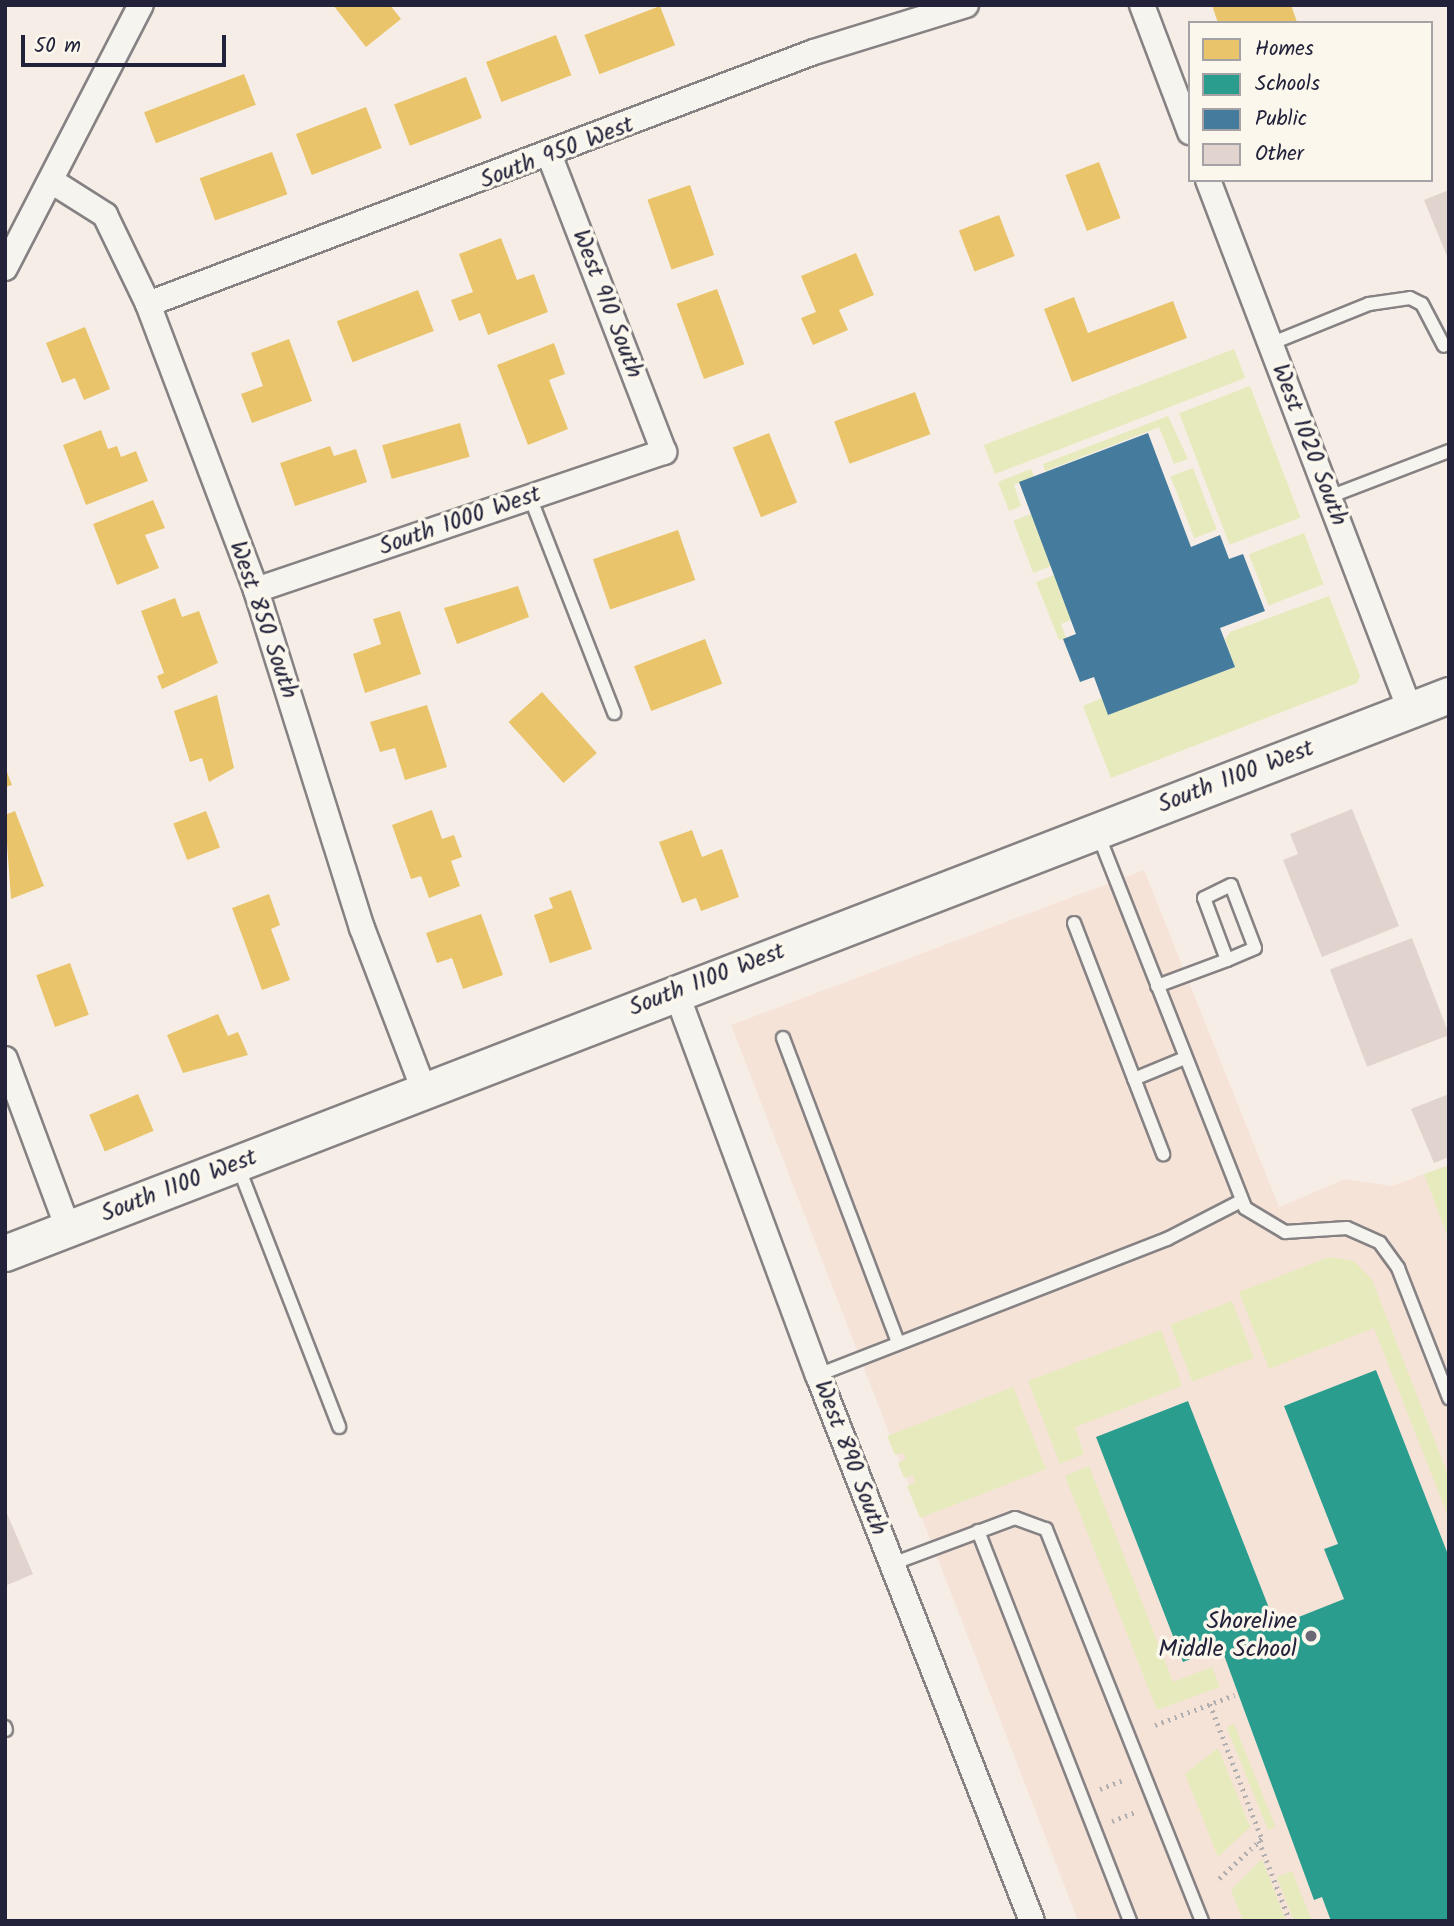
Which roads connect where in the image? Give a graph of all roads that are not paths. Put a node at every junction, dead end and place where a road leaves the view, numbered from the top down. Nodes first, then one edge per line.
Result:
1 (141, 5) edge
2 (966, 5) edge
3 (1142, 5) edge
4 (1188, 127) edge
5 (550, 156) junction
6 (53, 182) junction
7 (1209, 182) edge
8 (5, 268) edge
9 (148, 304) junction
10 (1270, 344) junction
11 (1444, 346) dead end
12 (1449, 451) edge
13 (664, 452) joint
14 (1329, 497) junction
15 (530, 498) junction
16 (256, 590) junction
17 (1449, 695) edge
18 (1410, 709) junction
19 (614, 713) dead end
20 (1096, 831) junction
21 (1074, 923) dead end
22 (1227, 960) junction
23 (1157, 986) junction
24 (677, 992) junction
25 (783, 1038) dead end
26 (1185, 1058) junction
27 (5, 1059) edge
28 (1134, 1079) junction
29 (424, 1090) junction
30 (1163, 1154) dead end
31 (237, 1163) junction
32 (1241, 1201) junction
33 (68, 1228) junction
34 (5, 1253) edge
35 (898, 1342) junction
36 (818, 1375) junction
37 (1449, 1398) edge
38 (339, 1427) dead end
39 (978, 1531) junction
40 (892, 1564) junction
41 (1032, 1921) edge
42 (1130, 1921) edge
43 (1202, 1921) edge

1 - 6 street
2 - 5 street, South 950 West
3 - 4 street
5 - 9 street, South 950 West
5 - 13 street, West 910 South
6 - 8 street
6 - 9 street, West 850 South
7 - 10 street, West 1020 South
9 - 16 street, West 850 South
10 - 11 lane
10 - 14 street, West 1020 South
12 - 14 lane
13 - 15 street, South 1000 West
14 - 18 street, West 1020 South
15 - 16 street, South 1000 West
15 - 19 lane
16 - 29 street, West 850 South
17 - 18 street, South 1100 West
18 - 20 street, South 1100 West
20 - 23 lane
20 - 24 street, South 1100 West
21 - 28 lane
22 - 22 lane
22 - 23 lane
23 - 26 lane
24 - 29 street, South 1100 West
24 - 36 street, West 890 South
25 - 35 lane
26 - 28 lane
26 - 32 lane
27 - 33 street
28 - 30 lane
29 - 31 street, South 1100 West
31 - 33 street, South 1100 West
31 - 38 lane
32 - 35 lane
32 - 37 lane
33 - 34 street, South 1100 West
35 - 36 lane
36 - 40 street, West 890 South
39 - 40 lane
39 - 42 lane
39 - 43 lane
40 - 41 street, West 890 South

